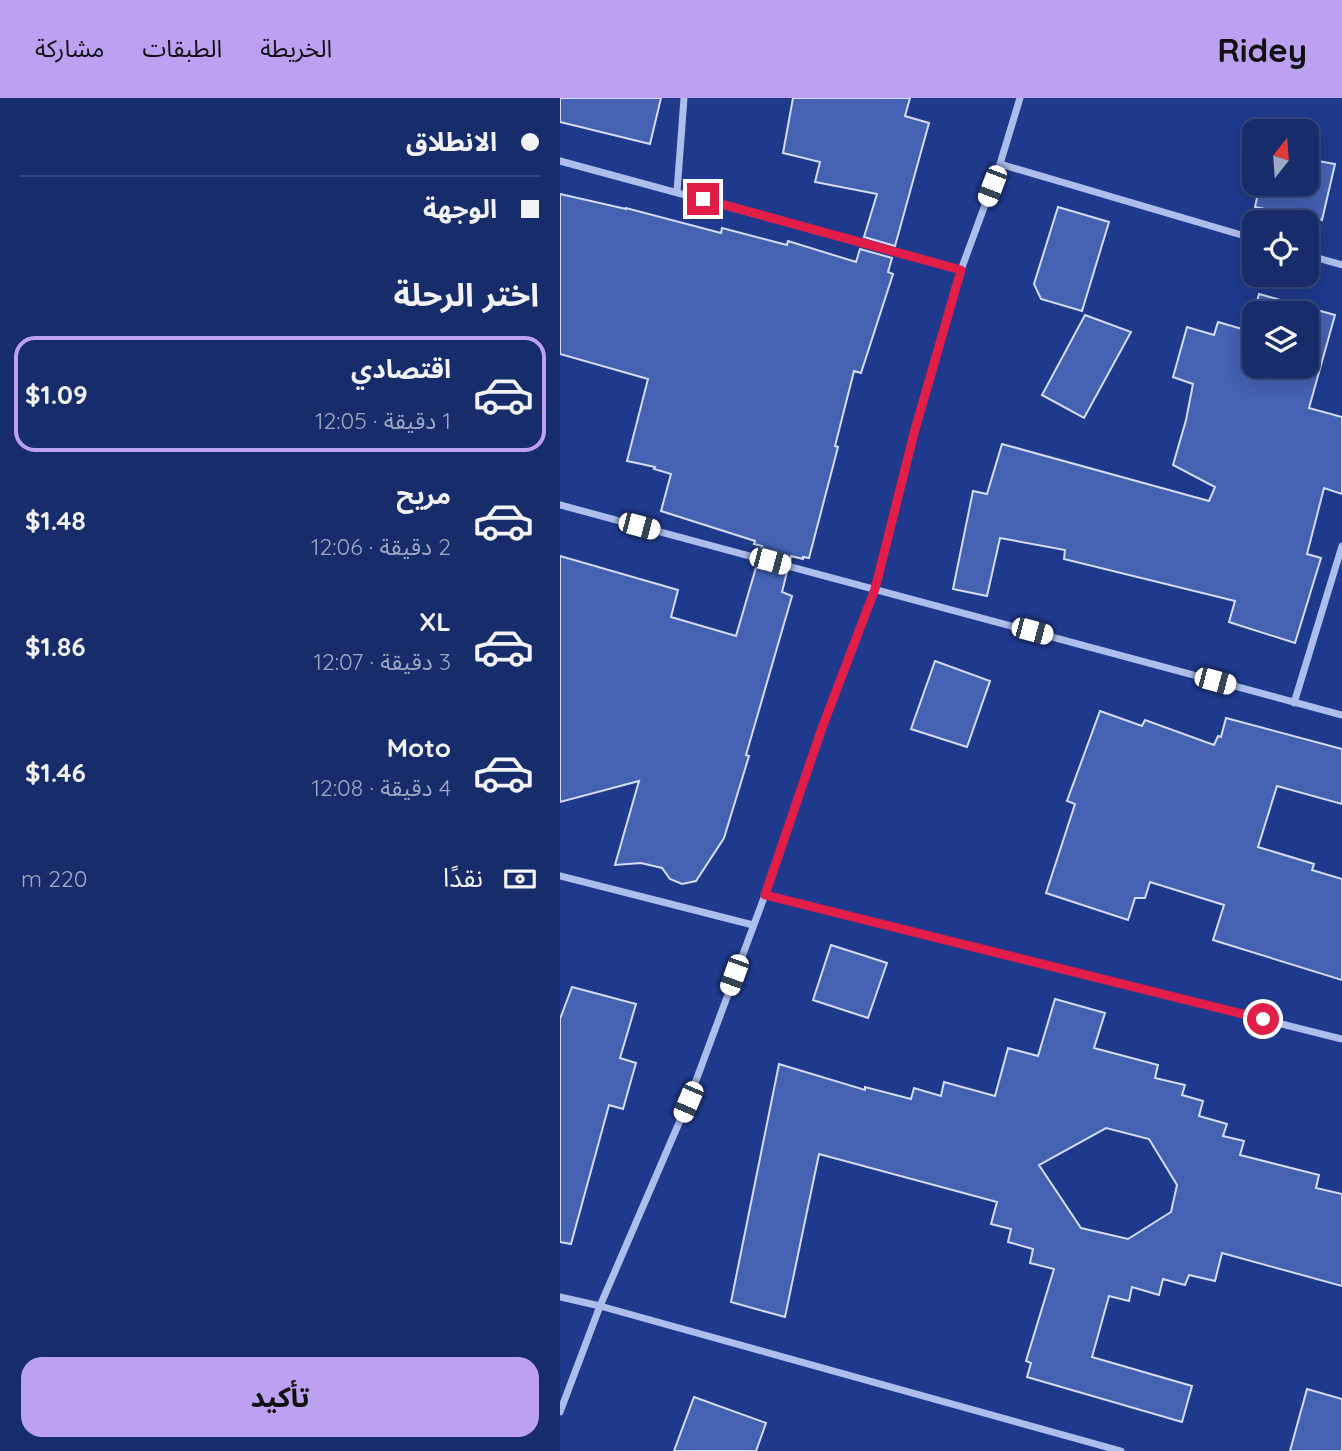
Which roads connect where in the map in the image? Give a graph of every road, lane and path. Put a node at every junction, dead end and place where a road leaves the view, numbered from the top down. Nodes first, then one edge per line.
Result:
1 (684, 98) edge
2 (1020, 98) edge
3 (560, 161) edge
4 (1000, 164) junction
5 (677, 192) junction
6 (1242, 235) edge
7 (1319, 258) edge
8 (1342, 265) edge
9 (961, 270) junction
10 (560, 505) edge
11 (1342, 546) edge
12 (875, 589) junction
13 (1294, 703) junction
14 (1342, 715) edge
15 (560, 876) edge
16 (765, 895) junction
17 (752, 925) junction
18 (1342, 1038) edge
19 (560, 1297) edge
20 (600, 1306) junction
21 (560, 1412) edge
22 (1121, 1451) edge

1 - 5 street
2 - 4 street
3 - 5 street
4 - 6 street
4 - 9 street
5 - 9 street
7 - 8 street
9 - 12 street
10 - 12 street
11 - 13 street
12 - 13 street
12 - 16 street
13 - 14 street
15 - 17 street
16 - 17 street
16 - 18 street
17 - 20 street
19 - 20 street
20 - 21 street
20 - 22 street

